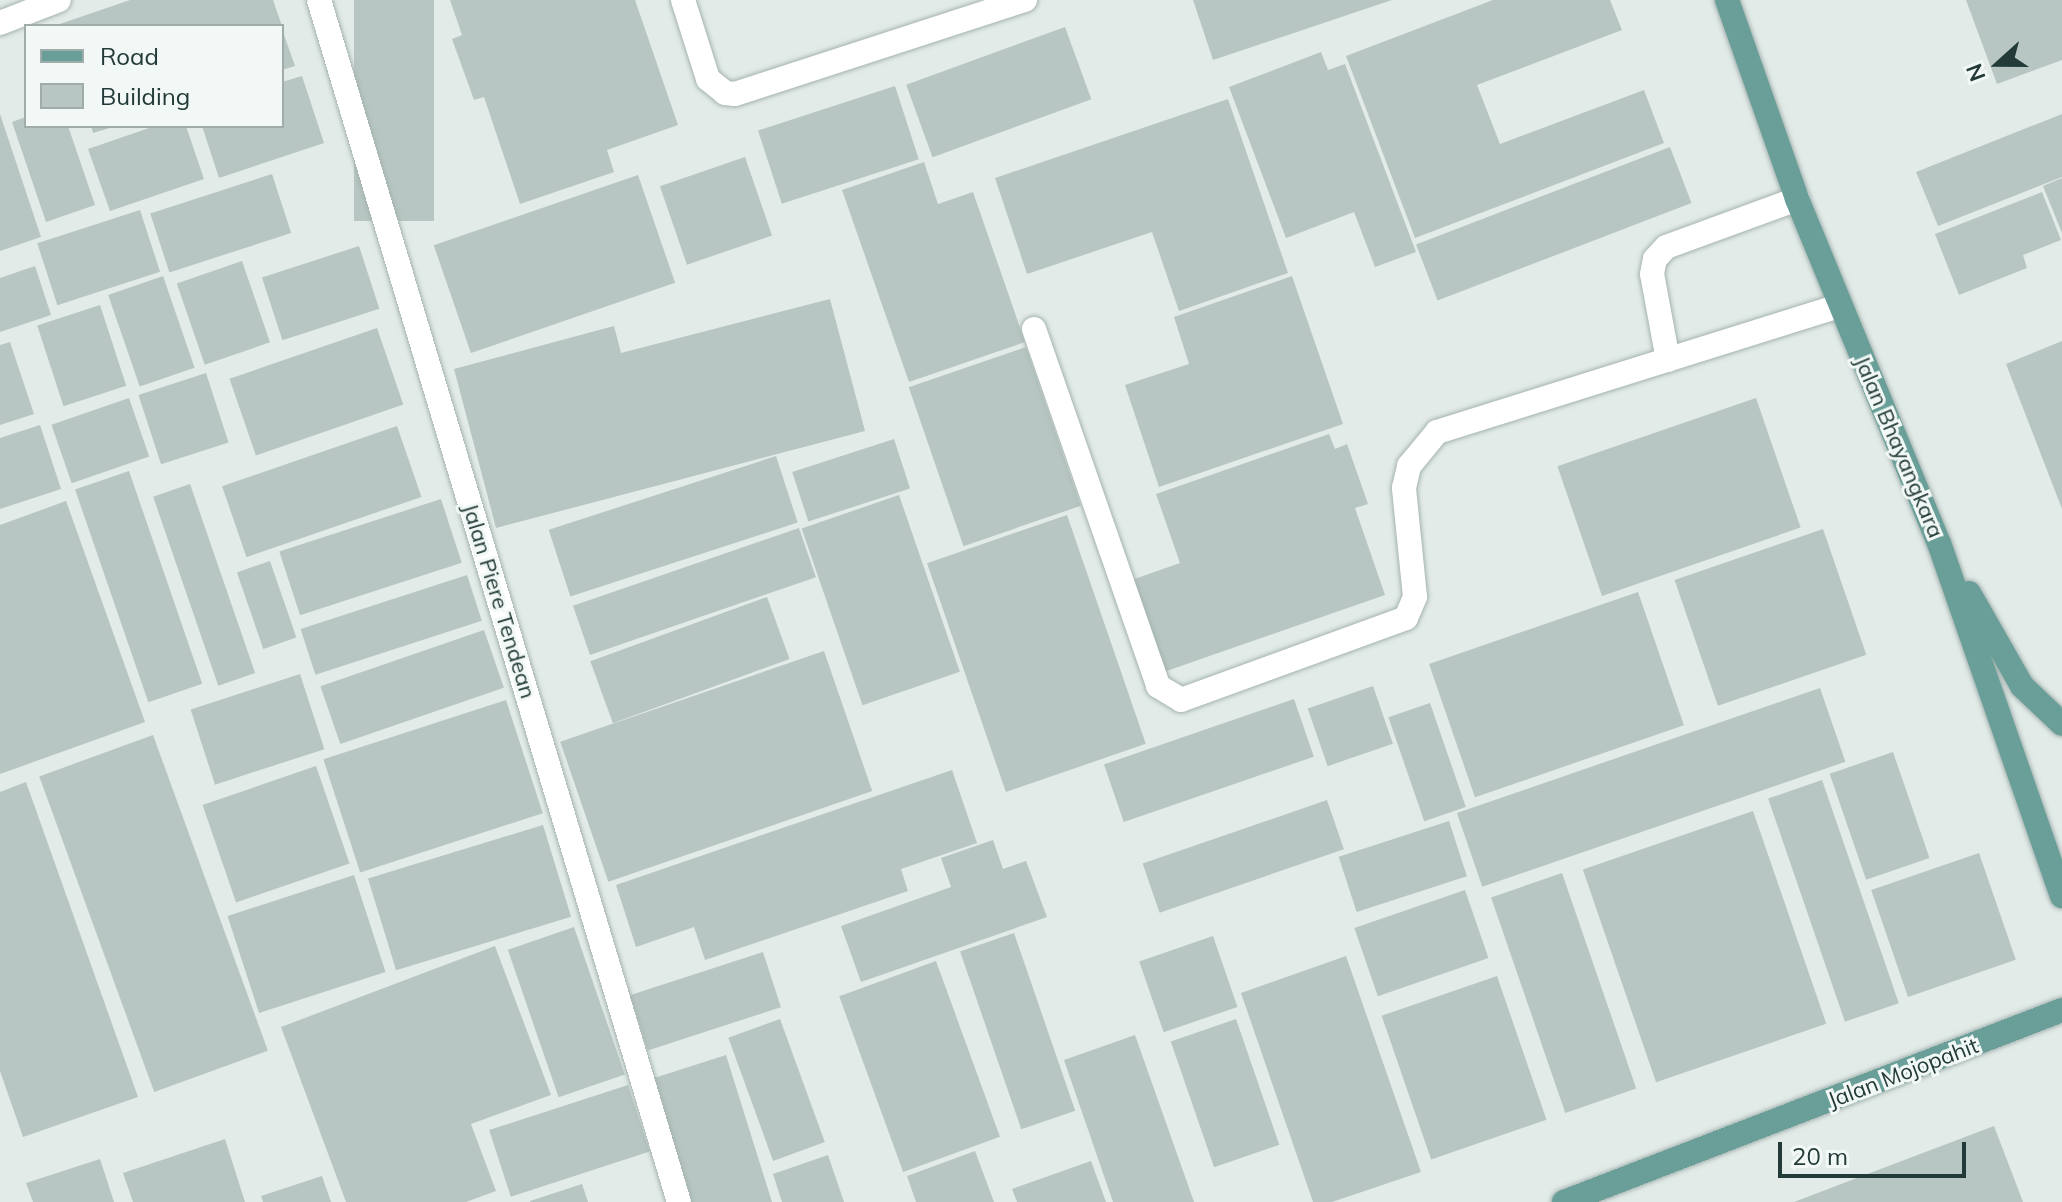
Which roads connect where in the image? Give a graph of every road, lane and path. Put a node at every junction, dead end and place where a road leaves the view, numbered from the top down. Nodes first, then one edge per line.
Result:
1 (59, 0) edge
2 (319, 0) edge
3 (683, 0) edge
4 (1025, 0) edge
5 (1727, 0) edge
6 (0, 23) edge
7 (1797, 199) junction
8 (1840, 306) junction
9 (1034, 329) dead end
10 (1668, 360) junction
11 (1939, 543) junction
12 (2062, 724) edge
13 (2062, 896) edge
14 (2062, 1010) edge
15 (679, 1202) edge
16 (1564, 1202) edge

1 - 6 street
2 - 15 street, Jalan Piere Tendean
3 - 4 street
5 - 7 main road, Jalan Bhayangkara
7 - 8 main road, Jalan Bhayangkara
7 - 10 street
8 - 10 street
8 - 11 main road, Jalan Bhayangkara
9 - 10 street
11 - 12 main road
11 - 13 main road, Jalan Bhayangkara
14 - 16 main road, Jalan Mojopahit

